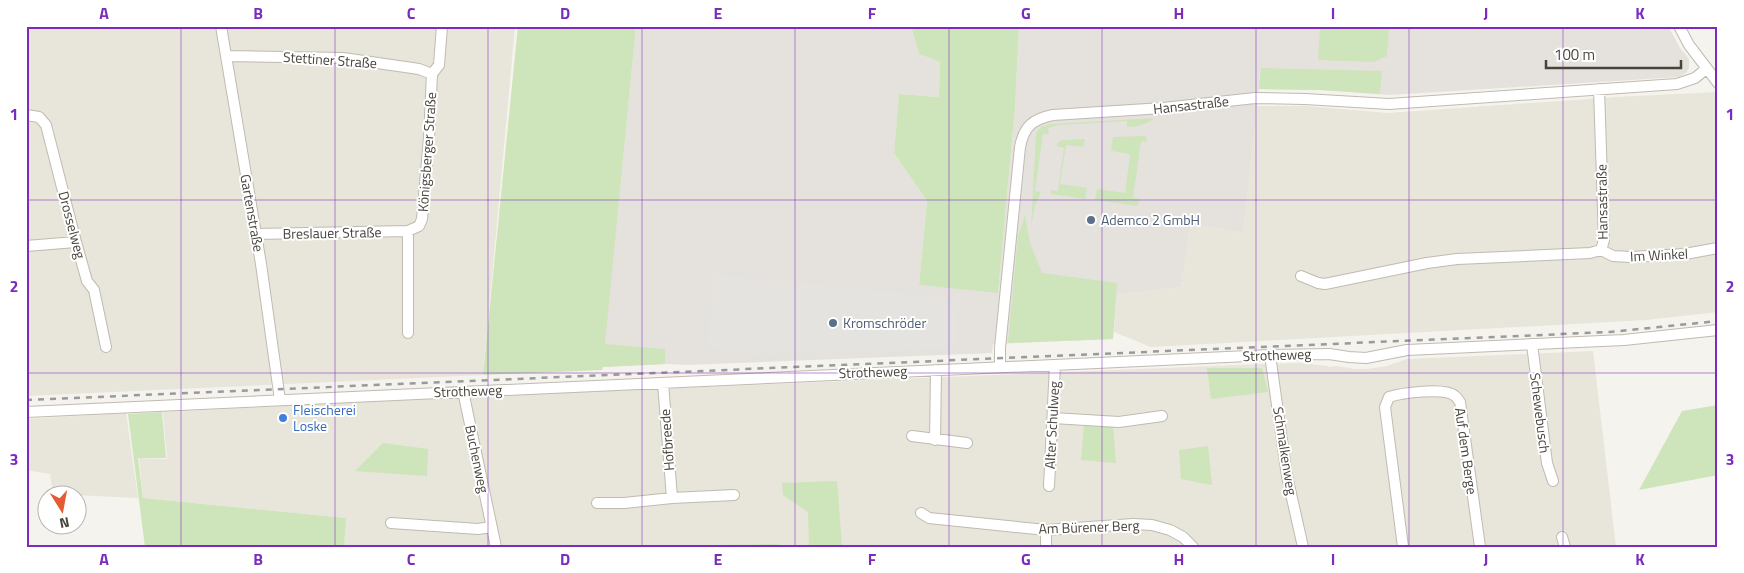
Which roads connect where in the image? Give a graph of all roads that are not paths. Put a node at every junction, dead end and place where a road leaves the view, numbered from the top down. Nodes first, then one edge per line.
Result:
1 (221, 26) edge
2 (442, 26) edge
3 (1679, 26) edge
4 (226, 56) junction
5 (1706, 69) junction
6 (432, 74) junction
7 (1718, 83) edge
8 (1599, 89) junction
9 (26, 114) edge
10 (408, 231) junction
11 (256, 234) junction
12 (76, 242) junction
13 (26, 246) edge
14 (1718, 248) edge
15 (1601, 250) junction
16 (1301, 276) dead end
17 (1718, 330) edge
18 (408, 332) dead end
19 (1532, 344) junction
20 (106, 347) dead end
21 (1270, 355) junction
22 (1055, 365) junction
23 (1000, 367) junction
24 (936, 370) junction
25 (663, 383) junction
26 (462, 391) junction
27 (280, 400) junction
28 (26, 412) edge
29 (1162, 416) dead end
30 (1052, 418) junction
31 (912, 436) dead end
32 (935, 440) junction
33 (967, 444) dead end
34 (1553, 481) dead end
35 (1048, 486) dead end
36 (734, 496) dead end
37 (672, 498) junction
38 (597, 503) dead end
39 (921, 513) dead end
40 (391, 523) dead end
41 (491, 526) junction
42 (1046, 530) junction
43 (496, 547) edge
44 (1046, 547) edge
45 (1193, 547) edge
46 (1303, 547) edge
47 (1403, 547) edge
48 (1480, 547) edge

1 - 4 street, Gartenstraße
2 - 6 street, Königsberger Straße
3 - 5 street
4 - 6 street, Stettiner Straße
4 - 11 street, Gartenstraße
5 - 7 street
5 - 8 street, Hansastraße
6 - 10 street, Königsberger Straße
8 - 15 street, Hansastraße
8 - 23 street, Hansastraße
9 - 12 street, Drosselweg
10 - 11 street, Breslauer Straße
10 - 18 street
11 - 27 street, Gartenstraße
12 - 13 street
12 - 20 street, Drosselweg
14 - 15 street, Im Winkel
15 - 16 street, Hansastraße
17 - 19 street, Strotheweg
19 - 21 street, Strotheweg
19 - 34 street, Schewebusch
21 - 22 street, Strotheweg
21 - 46 street, Schmalkenweg
22 - 23 street, Strotheweg
22 - 30 street, Alter Schulweg
23 - 24 street, Strotheweg
24 - 25 street, Strotheweg
24 - 32 street
25 - 26 street, Strotheweg
25 - 37 street, Hofbreede
26 - 27 street, Strotheweg
26 - 41 street, Buchenweg
27 - 28 street, Strotheweg
29 - 30 street
30 - 35 street, Alter Schulweg
31 - 32 street
32 - 33 street
36 - 37 street
37 - 38 street
39 - 42 street, Am Bürener Berg
40 - 41 street
41 - 43 street, Buchenweg
42 - 44 street
42 - 45 street, Am Bürener Berg
47 - 48 street, Auf dem Berge

